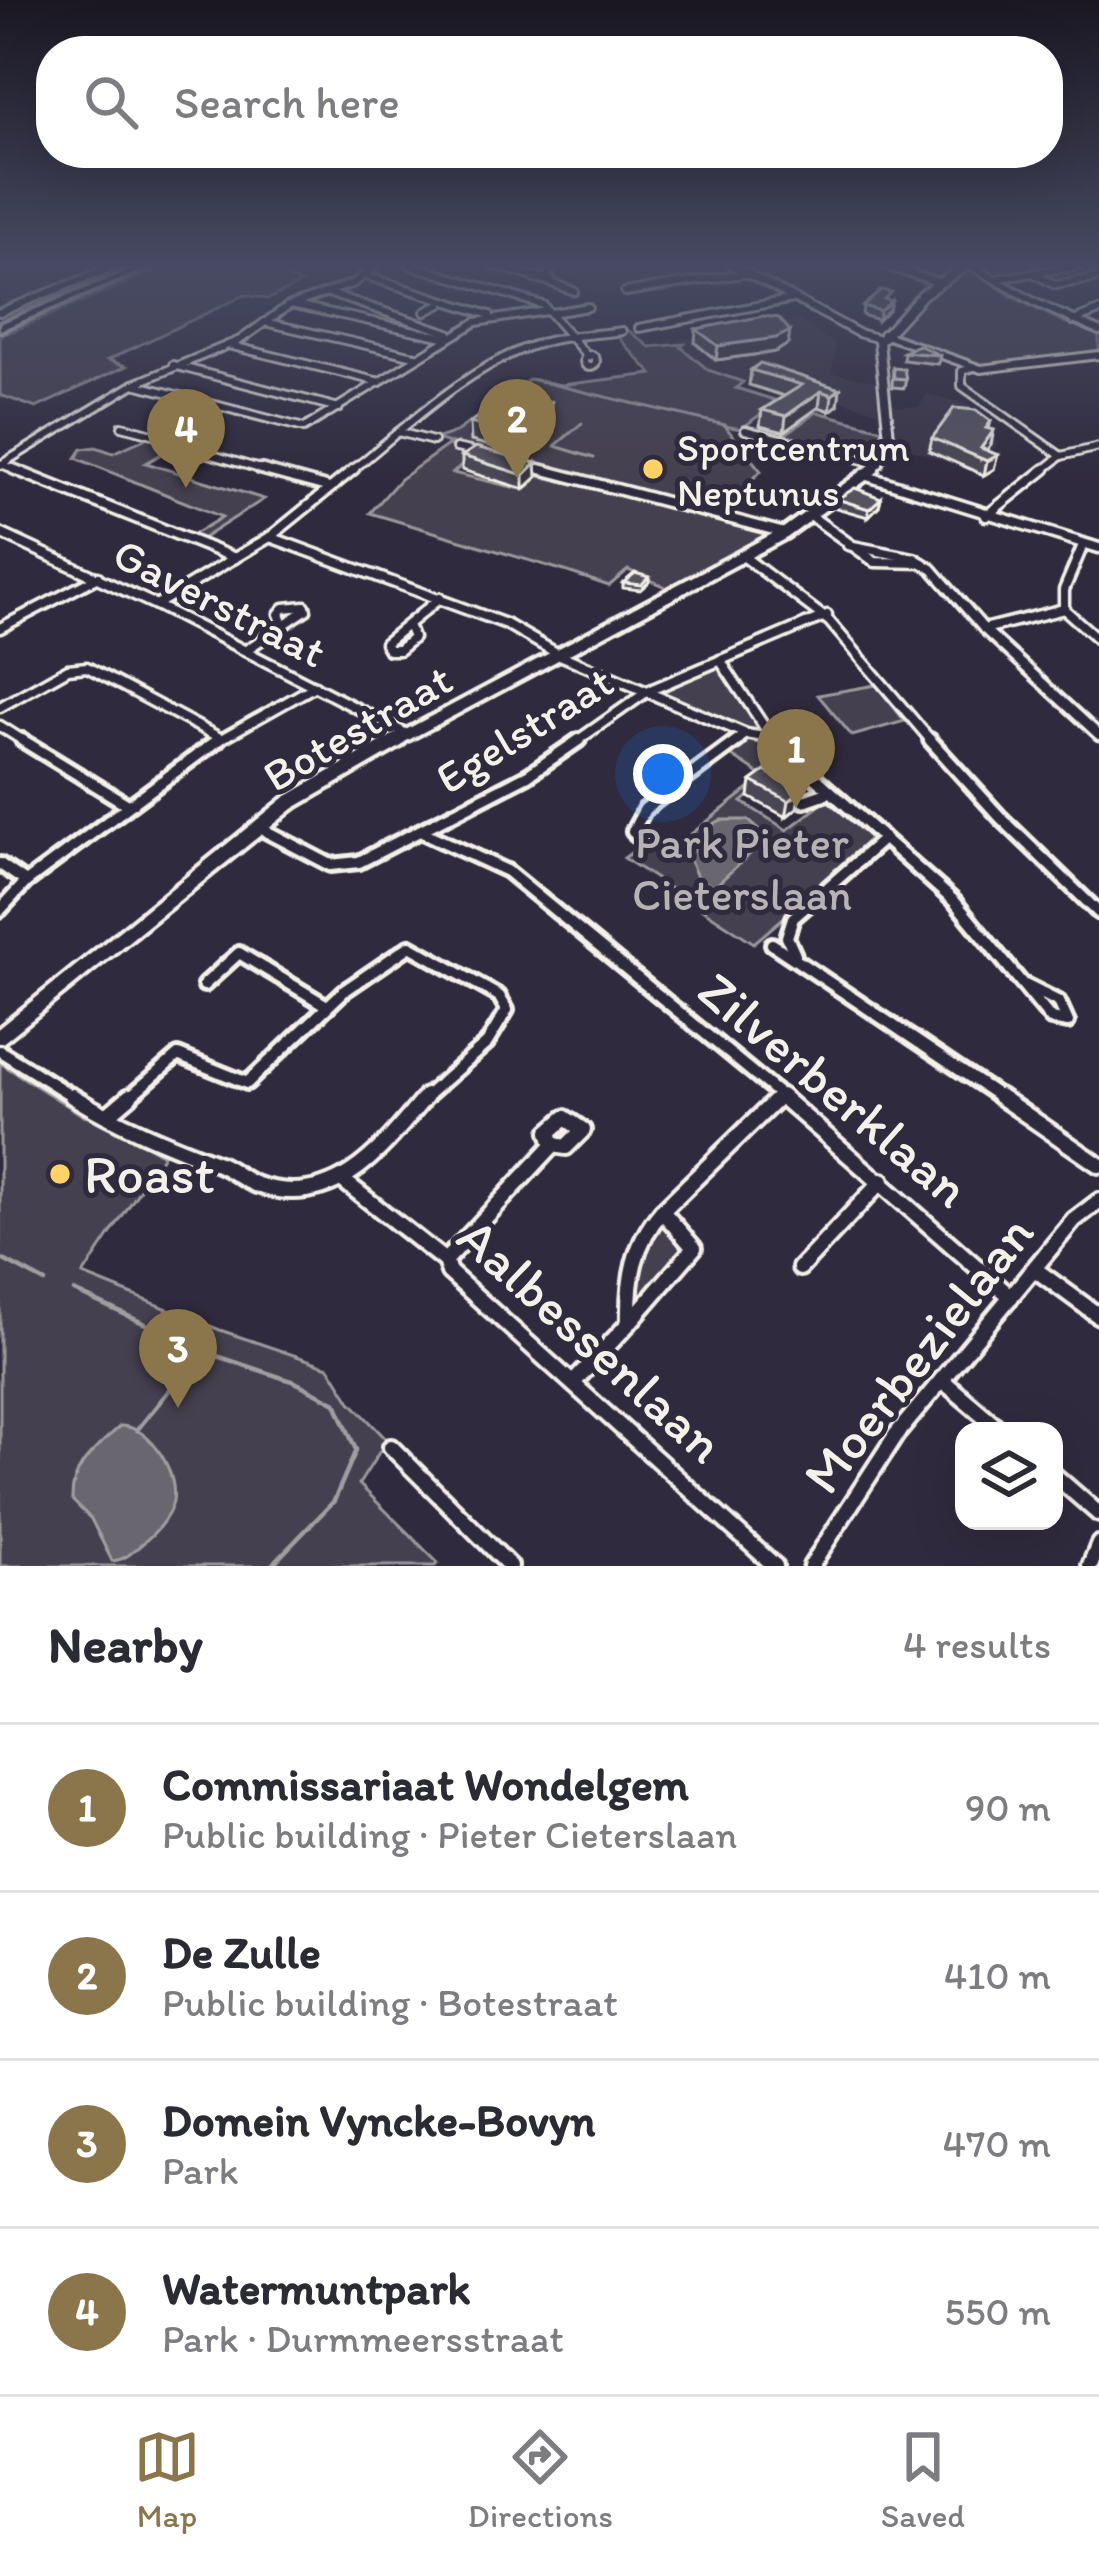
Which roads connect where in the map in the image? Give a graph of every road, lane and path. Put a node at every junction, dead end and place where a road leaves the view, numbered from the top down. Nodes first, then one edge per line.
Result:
1 (240, 338) edge
2 (325, 338) edge
3 (330, 338) edge
4 (372, 338) edge
5 (449, 338) edge
6 (567, 338) edge
7 (573, 338) edge
8 (881, 338) edge
9 (887, 338) edge
10 (228, 345) junction
11 (363, 345) junction
12 (1099, 356) edge
13 (587, 357) dead end
14 (416, 359) junction
15 (177, 363) junction
16 (974, 367) junction
17 (381, 382) junction
18 (134, 384) junction
19 (343, 405) junction
20 (122, 426) dead end
21 (745, 430) dead end
22 (398, 432) junction
23 (160, 436) junction
24 (433, 441) dead end
25 (172, 443) junction
26 (456, 448) dead end
27 (1098, 448) edge
28 (1061, 456) junction
29 (496, 458) edge
30 (516, 463) edge
31 (879, 464) junction
32 (0, 465) edge
33 (866, 476) junction
34 (330, 488) junction
35 (986, 515) junction
36 (812, 516) junction
37 (0, 533) edge
38 (785, 533) junction
39 (270, 537) junction
40 (1083, 544) junction
41 (1099, 548) edge
42 (743, 556) junction
43 (235, 558) junction
44 (98, 577) junction
45 (440, 598) junction
46 (156, 604) junction
47 (1064, 609) junction
48 (0, 615) edge
49 (827, 615) junction
50 (11, 622) junction
51 (283, 625) dead end
52 (408, 626) dead end
53 (0, 628) edge
54 (984, 628) junction
55 (1099, 640) edge
56 (246, 650) junction
57 (560, 655) junction
58 (720, 660) junction
59 (315, 686) junction
60 (648, 691) junction
61 (0, 707) edge
62 (0, 726) edge
63 (746, 734) junction
64 (409, 735) junction
65 (1099, 735) edge
66 (220, 738) junction
67 (770, 738) junction
68 (776, 783) edge
69 (827, 793) junction
70 (128, 805) junction
71 (258, 827) junction
72 (420, 831) junction
73 (641, 841) dead end
74 (881, 841) junction
75 (0, 864) edge
76 (26, 882) junction
77 (0, 910) edge
78 (1099, 914) edge
79 (772, 944) dead end
80 (796, 956) junction
81 (204, 985) dead end
82 (1025, 985) dead end
83 (327, 1006) junction
84 (0, 1036) edge
85 (0, 1051) edge
86 (779, 1096) junction
87 (110, 1113) junction
88 (553, 1145) dead end
89 (1099, 1165) edge
90 (882, 1181) junction
91 (345, 1182) junction
92 (1099, 1201) edge
93 (662, 1210) junction
94 (445, 1261) junction
95 (800, 1268) dead end
96 (1036, 1270) junction
97 (1011, 1298) junction
98 (1099, 1316) edge
99 (628, 1327) junction
100 (942, 1380) junction
101 (575, 1381) junction
102 (991, 1422) edge
103 (392, 1447) dead end
104 (1063, 1483) edge
105 (1099, 1514) edge
106 (1099, 1544) edge
107 (510, 1566) edge
108 (775, 1566) edge
109 (811, 1566) edge
110 (1090, 1566) edge

1 - 10 street
2 - 14 street
3 - 11 street
4 - 11 street
5 - 14 street
6 - 22 street
7 - 13 street
8 - 31 street
9 - 16 street
10 - 15 street
10 - 17 street
11 - 14 street
12 - 16 street
14 - 17 street
15 - 18 street
15 - 19 street
16 - 28 street
17 - 19 street
18 - 19 street
18 - 32 street
20 - 23 street
21 - 31 street
22 - 24 street
22 - 34 street
23 - 25 street
23 - 25 street
25 - 34 street
26 - 29 street
27 - 28 street
28 - 35 street
30 - 38 street
31 - 33 street, Botestraat
32 - 43 street
33 - 35 street
33 - 36 street, Botestraat
34 - 39 street
35 - 40 street
36 - 38 street, Botestraat
36 - 54 street
37 - 44 street, Gaverstraat
38 - 42 street, Botestraat
39 - 43 street
39 - 45 street
40 - 41 street
40 - 47 street
42 - 49 street
42 - 57 street, Botestraat
43 - 46 street
44 - 46 street, Gaverstraat
44 - 50 street
45 - 52 street
45 - 57 street
46 - 56 street, Gaverstraat
47 - 54 street
47 - 55 street
48 - 50 street
49 - 58 street, Egelstraat
49 - 78 street
50 - 53 street
51 - 56 street
54 - 65 street
56 - 59 street, Gaverstraat
57 - 60 street
57 - 64 street, Botestraat
58 - 60 street, Egelstraat
58 - 67 street
59 - 64 street, Gaverstraat
59 - 66 street
60 - 63 street
60 - 72 street, Egelstraat
61 - 66 street
62 - 70 street
63 - 67 street
63 - 73 street
64 - 71 street, Botestraat
66 - 70 street
67 - 69 street
68 - 69 street
69 - 74 street
70 - 76 street
71 - 72 street, Egelstraat
71 - 84 street, Botestraat
72 - 86 street, Zilverberklaan
74 - 80 street
74 - 82 street
75 - 76 street
76 - 77 street
79 - 80 street
80 - 89 street
81 - 83 street
83 - 87 street
83 - 91 street
85 - 87 street
86 - 90 street, Zilverberklaan
86 - 93 street
87 - 91 street
88 - 94 street
90 - 95 street
90 - 97 street, Zilverberklaan
91 - 94 street, Aalbessenlaan
92 - 96 street, Moerbezielaan
93 - 99 street
93 - 99 street
94 - 101 street, Aalbessenlaan
96 - 97 street, Moerbezielaan
96 - 98 street
97 - 100 street, Moerbezielaan
99 - 101 street
100 - 102 street
100 - 109 street, Moerbezielaan
101 - 108 street, Aalbessenlaan
103 - 107 street
104 - 105 street
106 - 110 street

